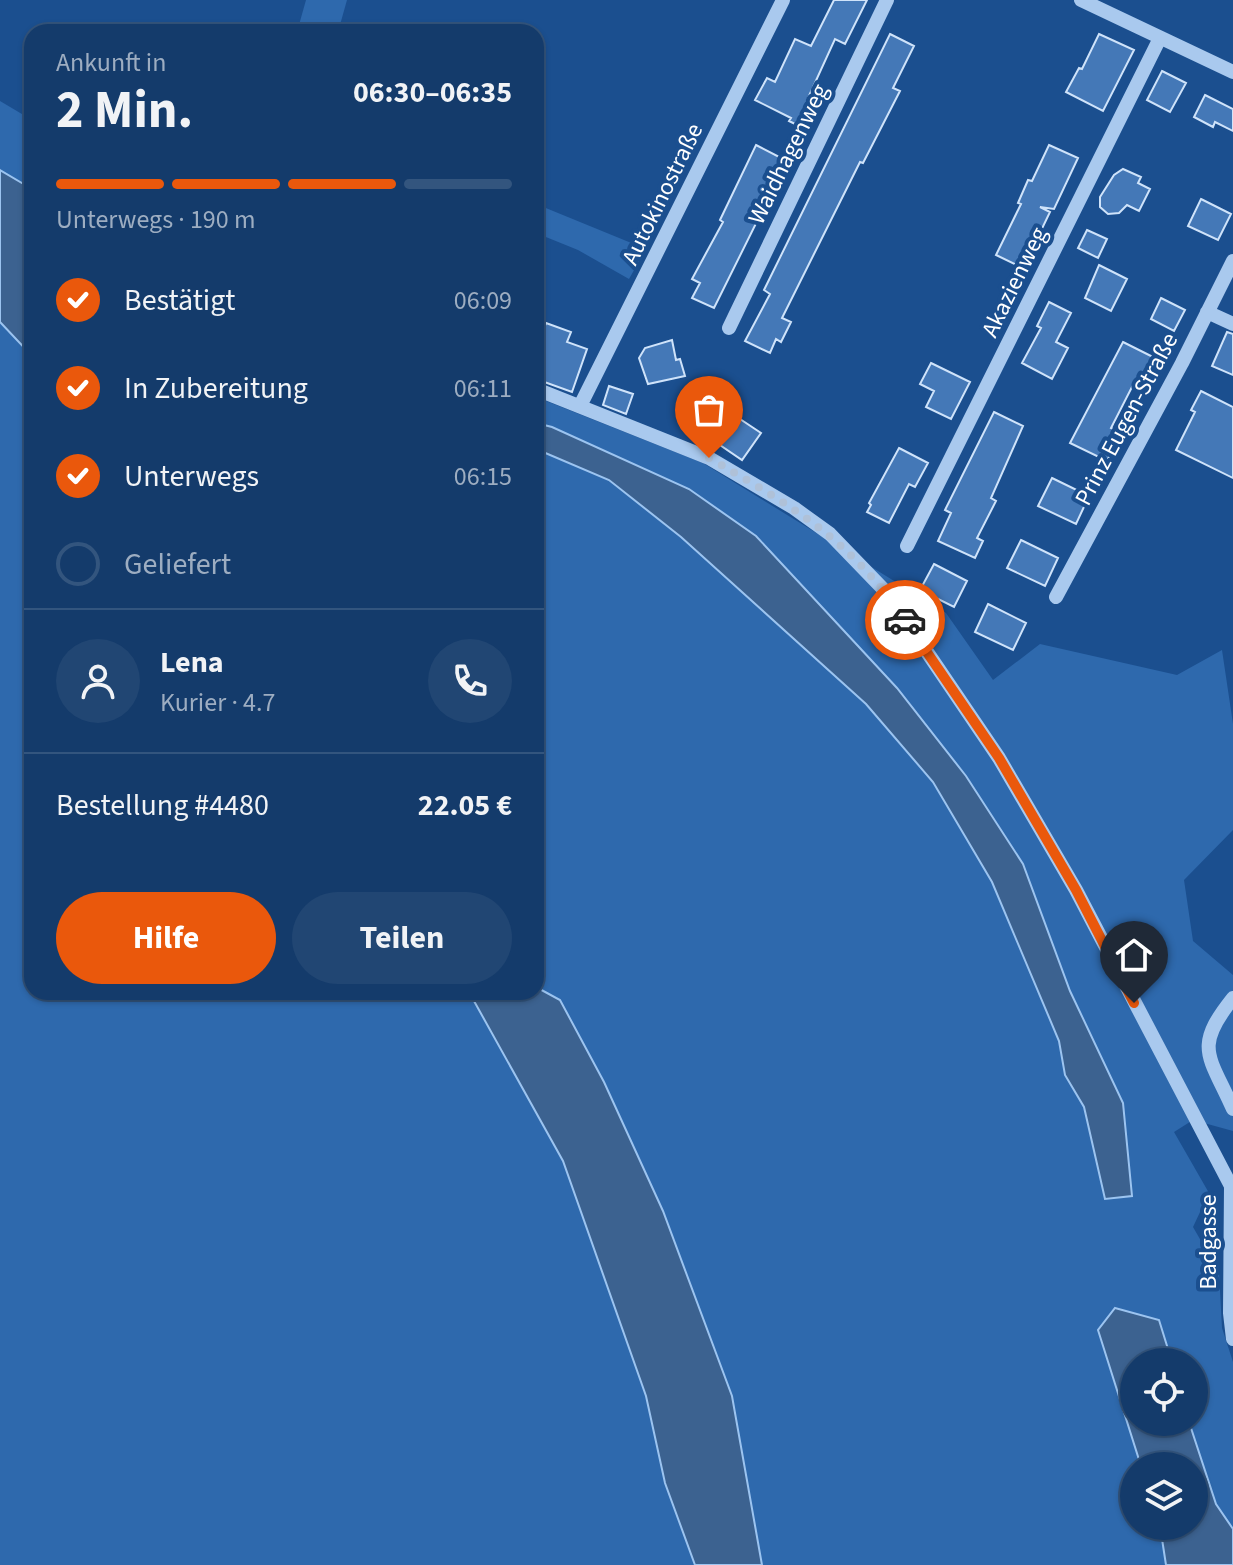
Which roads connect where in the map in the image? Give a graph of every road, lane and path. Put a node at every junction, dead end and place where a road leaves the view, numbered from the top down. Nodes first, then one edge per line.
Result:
1 (783, 0) edge
2 (887, 0) edge
3 (1081, 0) edge
4 (1160, 38) junction
5 (1233, 72) edge
6 (1233, 261) edge
7 (1207, 312) junction
8 (1233, 324) edge
9 (729, 328) dead end
10 (544, 392) edge
11 (580, 406) junction
12 (907, 546) dead end
13 (1056, 597) dead end
14 (1233, 998) edge
15 (1233, 1109) edge
16 (1232, 1185) edge
17 (1233, 1339) edge

1 - 11 street, Autokinostraße
2 - 9 street, Waidhagenweg
3 - 4 street
4 - 5 street
4 - 12 street, Akazienweg
6 - 7 street, Prinz Eugen-Straße
7 - 8 street
7 - 13 street, Prinz Eugen-Straße
10 - 11 street, Badgasse
11 - 16 street, Badgasse
14 - 15 street
16 - 17 street, Badgasse

